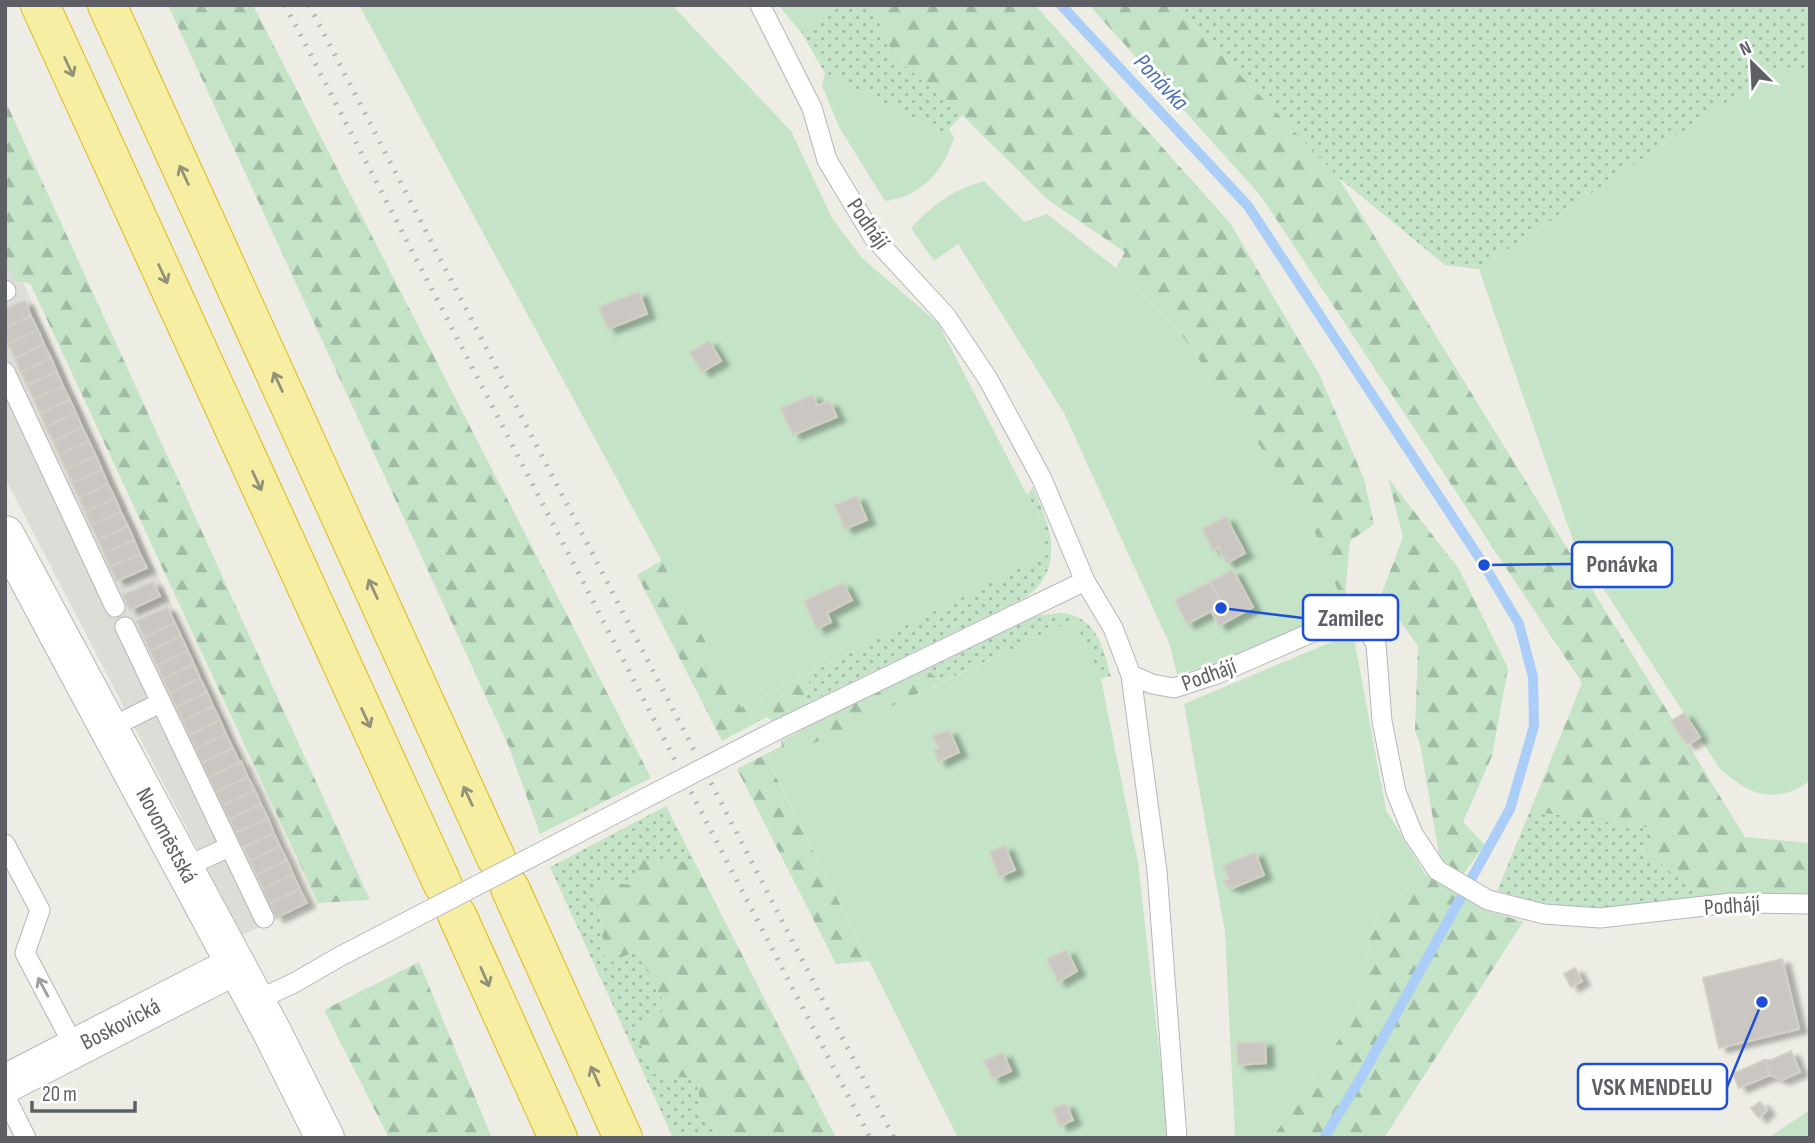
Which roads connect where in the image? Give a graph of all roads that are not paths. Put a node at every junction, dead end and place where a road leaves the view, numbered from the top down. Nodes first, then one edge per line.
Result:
1 (40, 5) edge
2 (107, 5) edge
3 (760, 5) edge
4 (5, 372) edge
5 (5, 535) edge
6 (1085, 581) junction
7 (115, 607) dead end
8 (125, 627) dead end
9 (1131, 675) junction
10 (160, 704) junction
11 (108, 729) junction
12 (5, 844) edge
13 (229, 847) junction
14 (183, 869) junction
15 (1810, 904) edge
16 (264, 918) dead end
17 (236, 965) junction
18 (255, 1000) junction
19 (75, 1048) junction
20 (5, 1084) edge
21 (5, 1096) edge
22 (26, 1138) edge
23 (325, 1138) edge
24 (558, 1138) edge
25 (623, 1138) edge
26 (1177, 1138) edge

1 -> 24 highway
25 -> 2 highway
3 - 6 lane, Podhájí
4 - 7 lane
5 - 11 street, Novoměstská
6 - 9 lane, Podhájí
6 - 18 lane, bridge
8 - 10 lane
9 - 15 lane, Podhájí
9 - 26 lane
10 - 11 lane
10 - 13 lane
11 - 14 street, Novoměstská
19 -> 12 lane
13 - 14 lane
13 - 16 lane
14 - 17 street, Novoměstská
17 - 18 street, Novoměstská
17 - 19 street, Boskovická
18 - 23 street, Novoměstská
19 - 20 street, Boskovická
21 - 22 lane

